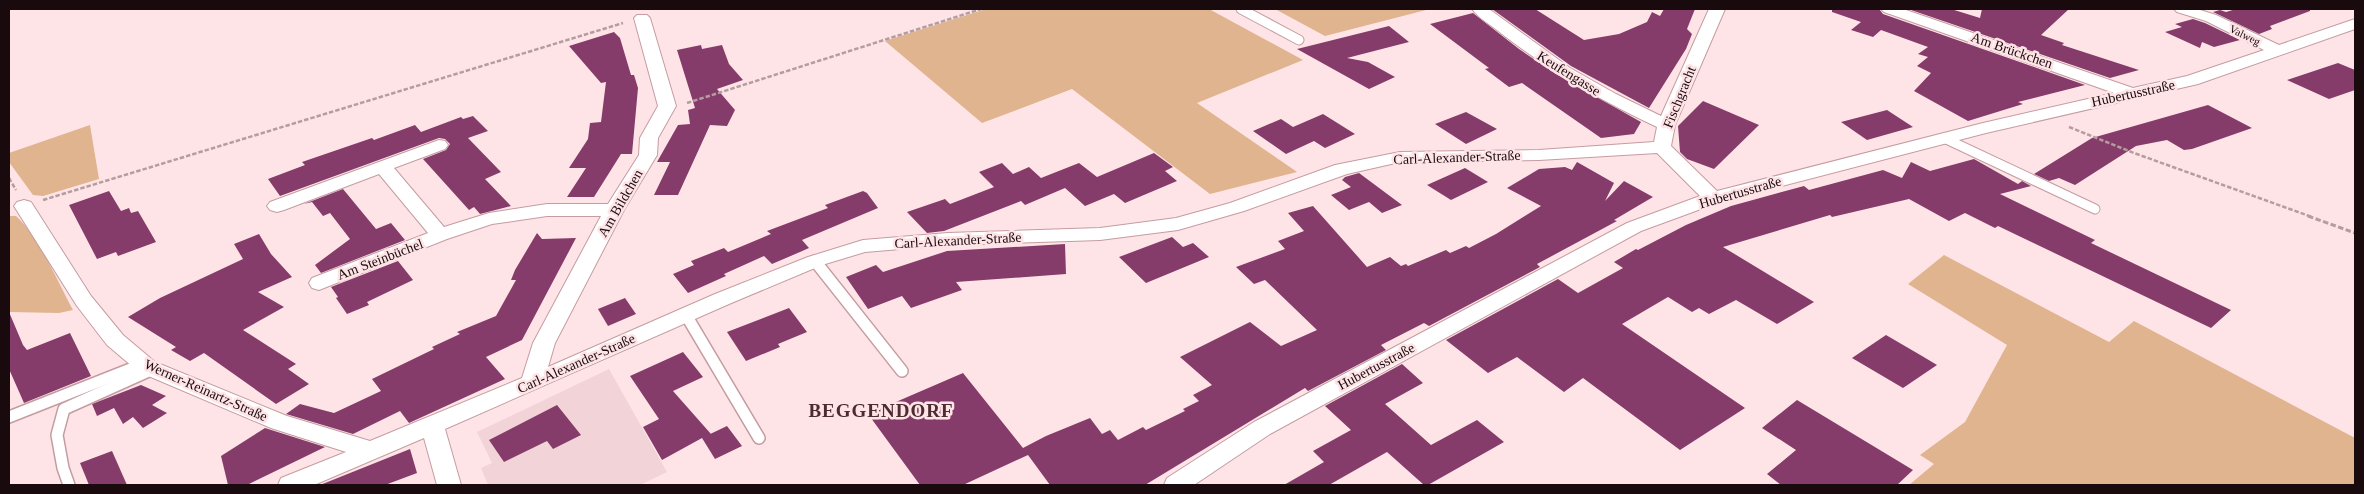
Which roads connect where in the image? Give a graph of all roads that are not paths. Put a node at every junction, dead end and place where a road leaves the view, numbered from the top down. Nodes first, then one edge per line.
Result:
1 (1240, 9) edge
2 (1480, 9) edge
3 (1717, 9) edge
4 (1890, 9) edge
5 (2182, 9) edge
6 (642, 18) road end
7 (2355, 24) edge
8 (1299, 40) dead end
9 (2280, 51) junction
10 (2133, 94) junction
11 (1666, 125) junction
12 (1944, 138) junction
13 (439, 145) dead end
14 (1662, 147) junction
15 (382, 166) junction
16 (1713, 198) junction
17 (24, 206) road end
18 (277, 206) dead end
19 (2095, 209) dead end
20 (614, 210) junction
21 (440, 235) junction
22 (815, 261) junction
23 (319, 283) dead end
24 (686, 315) junction
25 (148, 367) junction
26 (902, 370) dead end
27 (532, 383) junction
28 (9, 417) edge
29 (432, 426) junction
30 (759, 438) dead end
31 (372, 451) junction
32 (69, 485) edge
33 (290, 485) edge
34 (449, 485) edge
35 (1176, 485) edge

1 - 8 lane
2 - 11 street, Keufengasse
3 - 11 street, Fischgracht
4 - 10 street, Am Brückchen
5 - 9 street, Valweg
6 - 20 street, Am Bildchen
7 - 9 street, Hubertusstraße
9 - 10 street, Hubertusstraße
10 - 12 street, Hubertusstraße
11 - 14 street, Fischgracht
12 - 16 street, Hubertusstraße
12 - 19 lane
13 - 15 street
14 - 16 street, Fischgracht
14 - 22 street, Carl-Alexander-Straße
15 - 18 street
15 - 21 street, Am Steinbüchel
16 - 35 street, Hubertusstraße
17 - 25 street, Werner-Reinartz-Straße
20 - 21 street, Am Steinbüchel
20 - 27 street, Am Bildchen
21 - 23 street, Am Steinbüchel
22 - 24 street, Carl-Alexander-Straße
22 - 26 lane
24 - 27 street, Carl-Alexander-Straße
24 - 30 lane
25 - 28 lane
25 - 31 street, Werner-Reinartz-Straße
25 - 32 lane
27 - 29 street, Carl-Alexander-Straße
29 - 31 street, Carl-Alexander-Straße
29 - 34 street
31 - 33 street, Carl-Alexander-Straße

